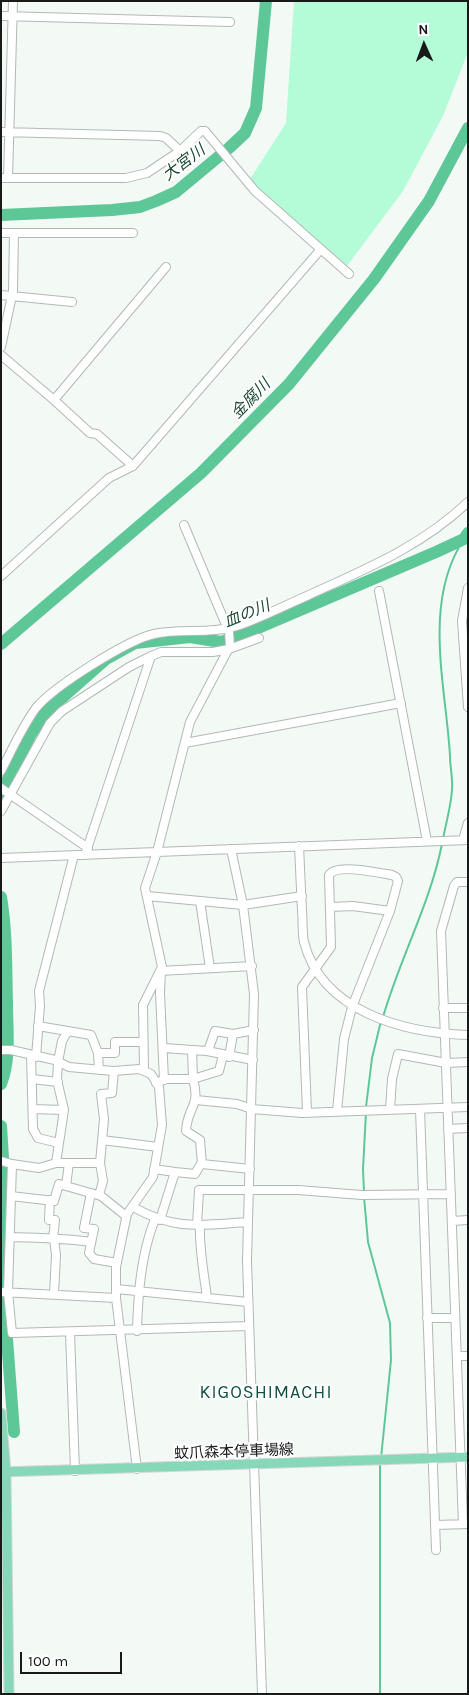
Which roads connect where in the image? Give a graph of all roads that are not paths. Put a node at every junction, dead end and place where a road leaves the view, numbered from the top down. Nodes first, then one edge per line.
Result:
1 (13, 1) edge
2 (1, 16) edge
3 (12, 17) junction
4 (230, 22) dead end
5 (5, 132) edge
6 (180, 151) junction
7 (5, 178) edge
8 (1, 233) edge
9 (14, 233) junction
10 (133, 233) dead end
11 (321, 249) junction
12 (166, 267) dead end
13 (349, 274) dead end
14 (1, 295) edge
15 (12, 296) junction
16 (72, 302) dead end
17 (1, 347) edge
18 (1, 355) edge
19 (54, 400) junction
20 (133, 466) junction
21 (468, 502) edge
22 (184, 525) dead end
23 (1, 576) edge
24 (468, 588) edge
25 (379, 591) dead end
26 (228, 630) junction
27 (259, 638) dead end
28 (230, 648) junction
29 (151, 656) junction
30 (401, 703) junction
31 (468, 707) edge
32 (185, 743) junction
33 (1, 771) edge
34 (1, 788) edge
35 (10, 793) junction
36 (1, 811) edge
37 (468, 823) edge
38 (466, 840) edge
39 (431, 841) junction
40 (299, 846) junction
41 (1, 848) edge
42 (231, 849) junction
43 (87, 851) junction
44 (157, 852) junction
45 (74, 855) junction
46 (2, 858) edge
47 (468, 882) edge
48 (147, 896) junction
49 (302, 896) junction
50 (200, 900) junction
51 (243, 904) junction
52 (330, 907) junction
53 (390, 911) junction
54 (252, 966) junction
55 (210, 968) junction
56 (315, 970) junction
57 (160, 971) junction
58 (352, 1007) junction
59 (444, 1008) junction
60 (468, 1008) edge
61 (38, 1026) junction
62 (254, 1030) junction
63 (68, 1031) junction
64 (232, 1034) junction
65 (444, 1035) junction
66 (468, 1035) edge
67 (142, 1042) junction
68 (164, 1048) junction
69 (5, 1050) edge
70 (192, 1050) junction
71 (208, 1051) junction
72 (98, 1053) junction
73 (34, 1056) junction
74 (226, 1056) junction
75 (253, 1060) junction
76 (58, 1062) junction
77 (468, 1062) edge
78 (446, 1063) junction
79 (100, 1070) junction
80 (114, 1071) junction
81 (144, 1071) junction
82 (32, 1079) junction
83 (193, 1079) junction
84 (164, 1080) junction
85 (58, 1082) junction
86 (156, 1083) junction
87 (196, 1100) junction
88 (468, 1107) edge
89 (447, 1108) junction
90 (33, 1109) junction
91 (252, 1109) junction
92 (420, 1109) junction
93 (64, 1110) junction
94 (390, 1110) junction
95 (337, 1111) junction
96 (307, 1112) junction
97 (468, 1128) edge
98 (448, 1129) junction
99 (102, 1140) junction
100 (59, 1142) junction
101 (158, 1147) junction
102 (7, 1162) edge
103 (56, 1162) junction
104 (202, 1162) junction
105 (69, 1163) junction
106 (100, 1163) junction
107 (154, 1169) junction
108 (250, 1169) junction
109 (175, 1172) junction
110 (195, 1174) junction
111 (66, 1186) junction
112 (199, 1190) junction
113 (250, 1190) junction
114 (95, 1194) junction
115 (451, 1194) junction
116 (11, 1196) junction
117 (422, 1196) junction
118 (50, 1200) junction
119 (133, 1206) junction
120 (126, 1216) junction
121 (158, 1219) junction
122 (468, 1220) edge
123 (452, 1221) junction
124 (248, 1222) junction
125 (199, 1225) junction
126 (10, 1237) junction
127 (54, 1239) junction
128 (92, 1242) junction
129 (117, 1263) junction
130 (116, 1289) junction
131 (138, 1291) junction
132 (5, 1292) edge
133 (54, 1294) junction
134 (116, 1298) junction
135 (206, 1298) junction
136 (248, 1302) junction
137 (428, 1318) junction
138 (456, 1318) junction
139 (249, 1326) junction
140 (137, 1331) junction
141 (70, 1332) junction
142 (120, 1332) junction
143 (457, 1356) junction
144 (468, 1356) edge
145 (1, 1413) edge
146 (464, 1457) edge
147 (433, 1458) junction
148 (253, 1465) junction
149 (137, 1469) junction
150 (75, 1470) junction
151 (4, 1472) edge
152 (466, 1524) edge
153 (435, 1525) junction
154 (436, 1550) dead end
155 (9, 1694) edge
156 (262, 1694) edge

1 - 3 street
2 - 3 street
3 - 4 street
3 - 5 street
5 - 6 street
5 - 7 street
6 - 7 street
6 - 11 street
8 - 9 street
9 - 10 street
9 - 15 street
11 - 13 street
11 - 20 street
12 - 19 street
14 - 15 street
15 - 16 street
15 - 17 street
18 - 19 street
19 - 20 street
20 - 23 street
21 - 26 street
22 - 26 street
24 - 31 street
25 - 30 street
26 - 28 street
26 - 33 street
27 - 28 street
28 - 29 street
28 - 32 street
29 - 35 street
29 - 43 street
30 - 32 street
30 - 39 street
32 - 44 street
34 - 35 street
35 - 36 street
35 - 43 street
37 - 38 street
38 - 39 street
39 - 40 street
40 - 42 street
40 - 49 street
41 - 46 street
42 - 44 street
42 - 51 street
43 - 44 street
43 - 45 street
44 - 48 street
45 - 46 street
45 - 61 street
47 - 59 street
48 - 50 street
48 - 57 street
49 - 51 street
49 - 56 street
50 - 51 street
50 - 55 street
51 - 54 street
52 - 53 street
52 - 53 street
52 - 56 street
53 - 58 street
54 - 55 street
54 - 62 street
55 - 57 street
56 - 58 street
56 - 96 street
57 - 67 street
57 - 68 street
58 - 65 street
58 - 95 street
59 - 60 street
59 - 65 street
61 - 63 street
61 - 73 street
62 - 64 street
62 - 75 street
63 - 72 street
63 - 76 street
64 - 71 street
64 - 74 street
65 - 66 street
65 - 78 street
67 - 72 street
67 - 81 street
68 - 70 street
68 - 84 street
69 - 73 street
70 - 71 street
70 - 83 street
71 - 74 street
72 - 79 street
73 - 76 street
73 - 82 street
74 - 75 street
74 - 83 street
75 - 91 street
76 - 79 street
76 - 85 street
77 - 78 street
78 - 89 street
78 - 94 street
79 - 80 street
80 - 81 street
80 - 99 street
81 - 86 street
82 - 85 street
82 - 90 street
83 - 84 street
83 - 87 street
84 - 86 street
85 - 93 street
86 - 101 street
87 - 91 street
87 - 104 street
88 - 89 street
89 - 92 street
89 - 98 street
90 - 93 street
90 - 100 street
91 - 96 street
91 - 108 street
92 - 94 street
92 - 117 street
93 - 100 street
94 - 95 street
95 - 96 street
97 - 98 street
98 - 115 street
99 - 101 street
99 - 106 street
100 - 103 street
101 - 107 street
102 - 103 street
102 - 116 street
103 - 105 street
104 - 108 street
104 - 110 street
105 - 106 street
105 - 111 street
106 - 114 street
107 - 109 street
107 - 119 street
108 - 113 street
109 - 110 street
109 - 121 street
110 - 112 street
111 - 114 street
111 - 118 street
112 - 113 street
112 - 125 street
113 - 117 street
113 - 124 street
114 - 120 street
114 - 128 street
115 - 117 street
115 - 123 street
116 - 118 street
116 - 126 street
117 - 137 street
118 - 127 street
119 - 120 street
119 - 121 street
120 - 129 street
121 - 125 street
121 - 131 street
122 - 123 street
123 - 138 street
124 - 125 street
124 - 136 street
125 - 135 street
126 - 127 street
126 - 132 street
127 - 128 street
127 - 133 street
128 - 129 street
129 - 130 street
130 - 131 street
130 - 134 street
131 - 135 street
131 - 140 street
132 - 133 street
132 - 141 street
133 - 134 street
134 - 142 street
135 - 136 street
136 - 139 street
137 - 138 street
137 - 147 street
138 - 143 street
139 - 140 street
139 - 148 street
140 - 142 street
141 - 142 street
141 - 150 street
142 - 149 street
143 - 144 street
143 - 146 street
145 - 151 main road
146 - 147 main road, 蚊爪森本停車場線
146 - 152 street
147 - 148 main road, 蚊爪森本停車場線
147 - 153 street
148 - 149 main road, 蚊爪森本停車場線
148 - 156 street
149 - 150 main road, 蚊爪森本停車場線
150 - 151 main road, 蚊爪森本停車場線
151 - 155 main road
152 - 153 street
153 - 154 street

